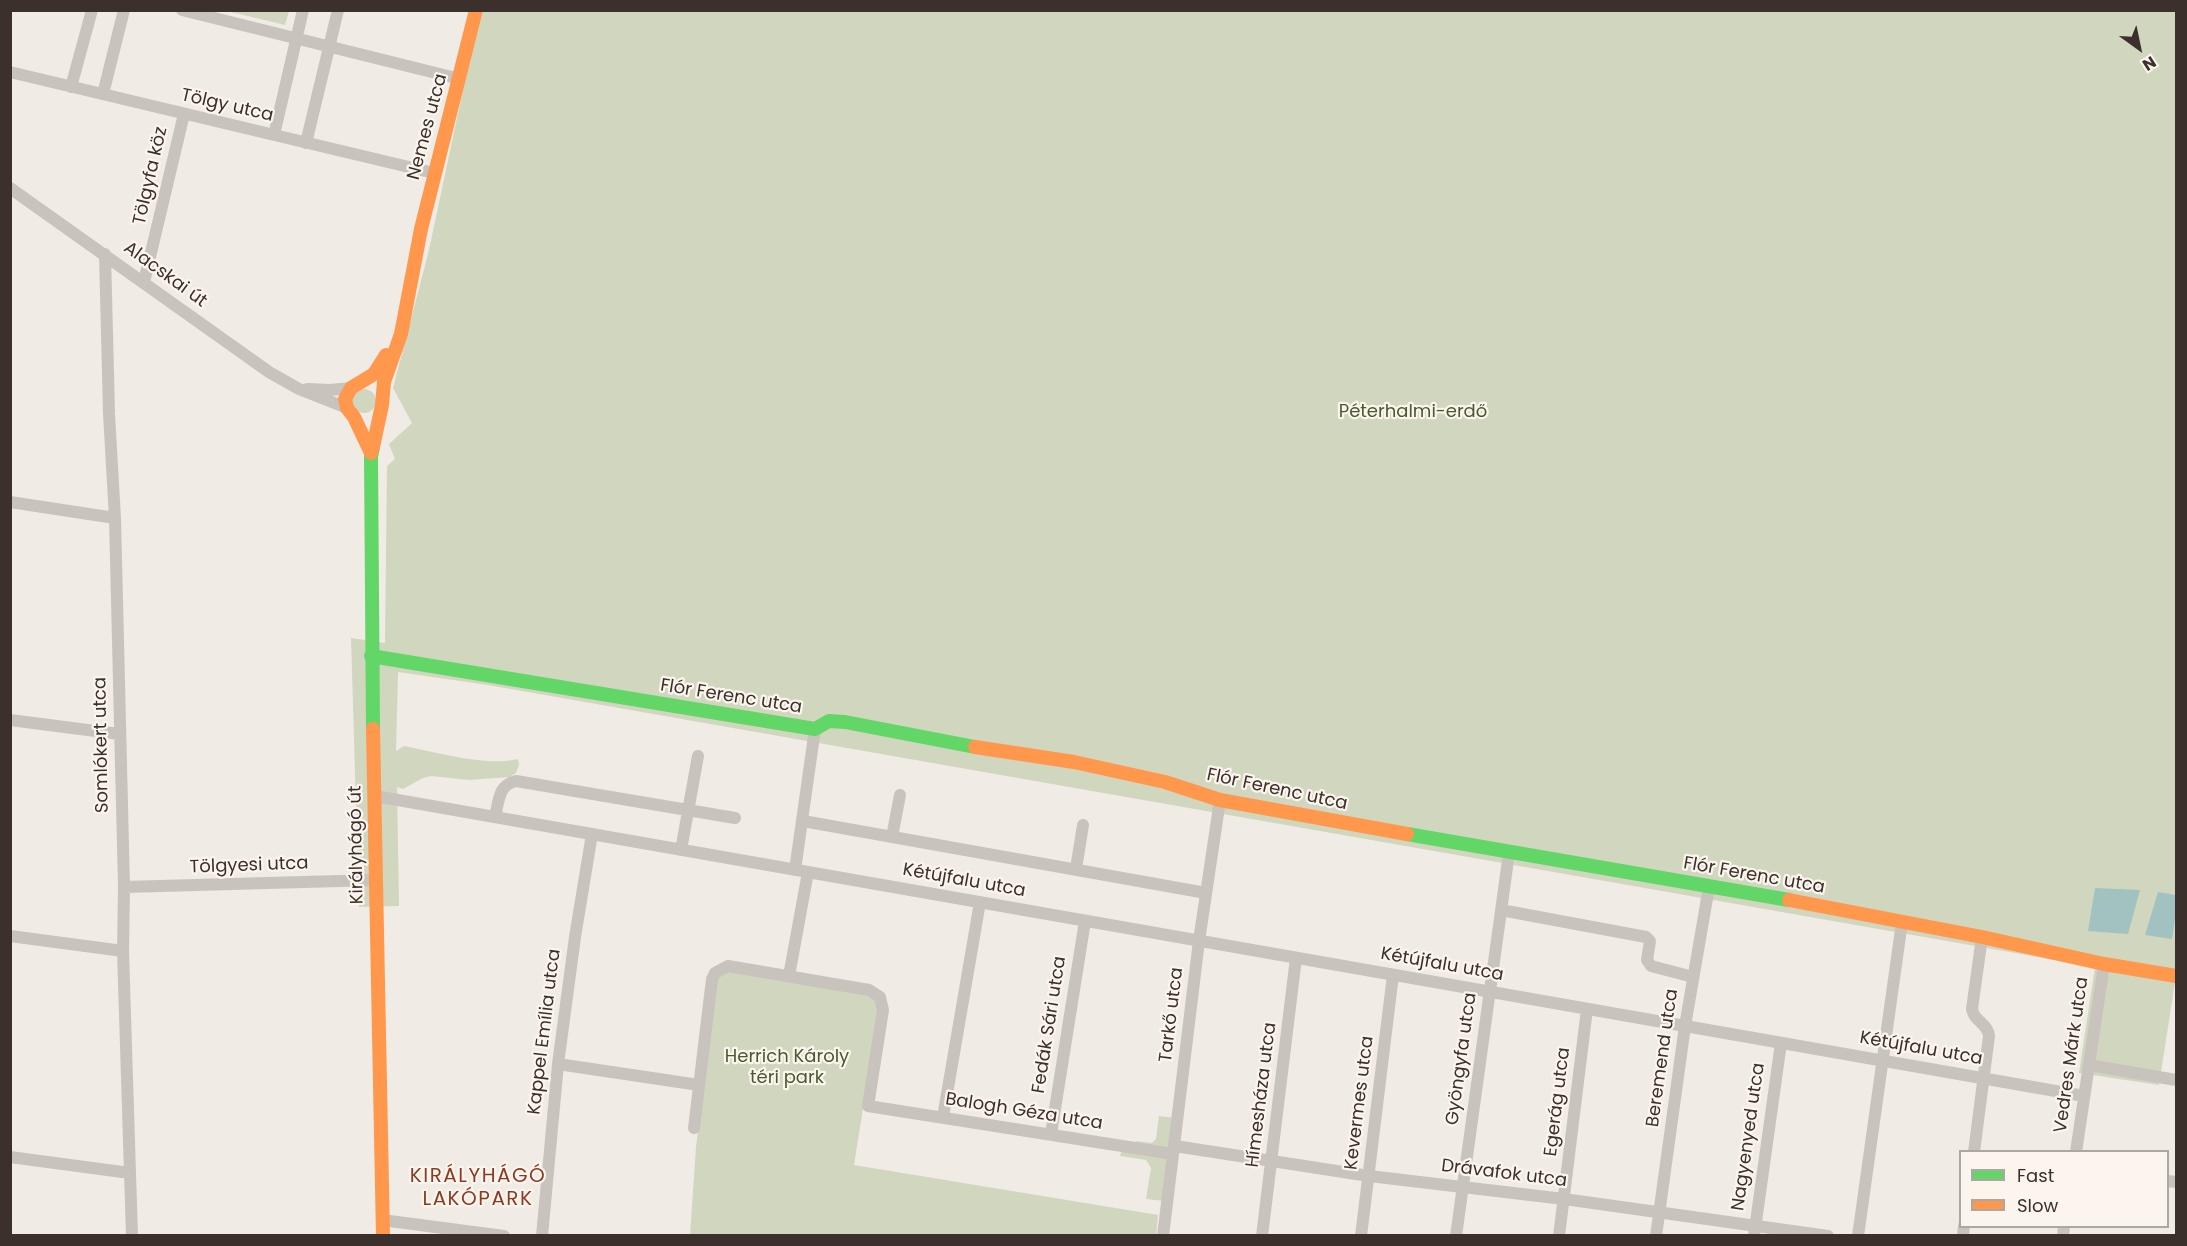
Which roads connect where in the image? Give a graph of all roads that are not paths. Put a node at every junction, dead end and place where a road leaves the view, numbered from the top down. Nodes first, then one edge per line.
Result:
1 (92, 10) edge
2 (124, 10) edge
3 (182, 10) edge
4 (303, 10) edge
5 (338, 10) edge
6 (476, 10) edge
7 (296, 38) junction
8 (329, 47) junction
9 (10, 72) edge
10 (460, 79) junction
11 (71, 87) junction
12 (103, 94) junction
13 (184, 114) junction
14 (274, 135) junction
15 (306, 143) junction
16 (434, 174) junction
17 (10, 188) edge
18 (105, 254) junction
19 (417, 254) junction
20 (144, 282) junction
21 (357, 385) junction
22 (299, 389) junction
23 (380, 406) junction
24 (351, 413) junction
25 (371, 454) junction
26 (10, 502) edge
27 (115, 518) junction
28 (371, 656) junction
29 (10, 720) edge
30 (815, 729) junction
31 (119, 734) junction
32 (698, 756) dead end
33 (900, 795) dead end
34 (375, 796) junction
35 (1220, 800) junction
36 (688, 810) junction
37 (495, 817) junction
38 (735, 818) dead end
39 (803, 821) junction
40 (1083, 825) dead end
41 (592, 834) junction
42 (892, 837) junction
43 (681, 850) junction
44 (1509, 853) junction
45 (1076, 869) junction
46 (795, 870) junction
47 (808, 872) junction
48 (376, 880) junction
49 (124, 887) junction
50 (1709, 887) junction
51 (1206, 893) junction
52 (980, 902) junction
53 (1501, 910) junction
54 (1085, 921) junction
55 (1902, 922) junction
56 (10, 936) edge
57 (1982, 937) junction
58 (1199, 941) junction
59 (123, 951) junction
60 (1296, 958) junction
61 (2104, 964) junction
62 (1394, 975) junction
63 (789, 976) junction
64 (2176, 976) edge
65 (1693, 977) junction
66 (1490, 992) junction
67 (1587, 1009) junction
68 (1685, 1026) junction
69 (1781, 1043) junction
70 (1882, 1061) junction
71 (558, 1064) junction
72 (2089, 1065) junction
73 (1983, 1078) junction
74 (2176, 1080) edge
75 (699, 1085) junction
76 (2084, 1096) junction
77 (943, 1117) junction
78 (694, 1128) dead end
79 (1051, 1134) junction
80 (1174, 1150) junction
81 (1974, 1150) edge
82 (2076, 1150) edge
83 (10, 1157) edge
84 (1272, 1161) junction
85 (130, 1173) junction
86 (1369, 1176) junction
87 (1462, 1187) junction
88 (1564, 1200) junction
89 (1659, 1213) junction
90 (382, 1220) junction
91 (1754, 1231) edge
92 (132, 1236) edge
93 (383, 1236) edge
94 (504, 1236) edge
95 (542, 1236) edge
96 (1163, 1236) edge
97 (1262, 1236) edge
98 (1361, 1236) edge
99 (1456, 1236) edge
100 (1559, 1236) edge
101 (1656, 1236) edge
102 (1828, 1236) edge
103 (1858, 1236) edge

1 - 11 street
2 - 12 street
3 - 7 street
4 - 7 street
5 - 8 street
6 - 10 street, Nemes utca
7 - 8 street
7 - 14 street
8 - 10 street
8 - 15 street
9 - 11 street, Tölgy utca
10 - 16 street, Nemes utca
11 - 12 street, Tölgy utca
12 - 13 street, Tölgy utca
13 - 14 street, Tölgy utca
13 - 20 street, Tölgyfa köz
14 - 15 street, Tölgy utca
15 - 16 street, Tölgy utca
16 - 19 street, Nemes utca
17 - 18 street, Alacskai út
18 - 20 street, Alacskai út
18 - 27 street, Somlókert utca
19 - 21 street, Nemes utca
19 - 23 street, Nemes utca
20 - 22 street, Alacskai út
21 - 22 street, Alacskai út
21 - 23 street
21 - 24 street
22 - 24 street, Alacskai út
23 - 24 street
23 - 25 street, Királyhágó út
24 - 25 street, Királyhágó út
25 - 28 street, Királyhágó út
26 - 27 street
27 - 31 street, Somlókert utca
28 - 30 street, Flór Ferenc utca
28 - 34 street, Királyhágó út
29 - 31 street
30 - 35 street, Flór Ferenc utca
30 - 39 street
31 - 49 street, Somlókert utca
32 - 36 street
33 - 42 street, Kétújfalu utca
34 - 37 street, Kétújfalu utca
34 - 48 street, Királyhágó út
35 - 44 street, Flór Ferenc utca
35 - 51 street, Tarkő utca
36 - 37 street
36 - 38 street
36 - 43 street
37 - 41 street, Kétújfalu utca
39 - 42 street, Kétújfalu utca
39 - 46 street
40 - 45 street
41 - 43 street, Kétújfalu utca
41 - 71 street, Kappel Emília utca
42 - 45 street, Kétújfalu utca
43 - 46 street, Kétújfalu utca
44 - 50 street, Flór Ferenc utca
44 - 53 street, Gyöngyfa utca
45 - 51 street, Kétújfalu utca
46 - 47 street, Kétújfalu utca
47 - 52 street, Kétújfalu utca
47 - 63 street
48 - 49 street, Tölgyesi utca
48 - 90 street, Királyhágó út
49 - 59 street, Somlókert utca
50 - 55 street, Flór Ferenc utca
50 - 65 street, Beremend utca
51 - 58 street, Tarkő utca
52 - 54 street, Kétújfalu utca
52 - 77 street
53 - 65 street
53 - 66 street, Gyöngyfa utca
54 - 58 street, Kétújfalu utca
54 - 79 street, Fedák Sári utca
55 - 57 street, Flór Ferenc utca
55 - 70 street
56 - 59 street
57 - 61 street, Flór Ferenc utca
57 - 73 street
58 - 60 street, Kétújfalu utca
58 - 80 street, Tarkő utca
59 - 85 street, Somlókert utca
60 - 62 street, Kétújfalu utca
60 - 84 street, Hímesháza utca
61 - 64 street, Flór Ferenc utca
61 - 72 street, Vedres Márk utca
62 - 66 street, Kétújfalu utca
62 - 86 street, Kevermes utca
63 - 75 street
63 - 77 street, Balogh Géza utca
65 - 68 street, Beremend utca
66 - 67 street, Kétújfalu utca
66 - 87 street, Gyöngyfa utca
67 - 68 street, Kétújfalu utca
67 - 88 street, Egerág utca
68 - 69 street, Kétújfalu utca
68 - 89 street, Beremend utca
69 - 70 street, Kétújfalu utca
69 - 91 street, Nagyenyed utca
70 - 73 street, Kétújfalu utca
70 - 103 street
71 - 75 street
71 - 95 street, Kappel Emília utca
72 - 74 street
72 - 76 street, Vedres Márk utca
73 - 76 street, Kétújfalu utca
73 - 81 street
75 - 78 street
76 - 82 street, Vedres Márk utca
77 - 79 street, Balogh Géza utca
79 - 80 street, Balogh Géza utca
80 - 84 street, Drávafok utca
80 - 96 street, Tarkő utca
83 - 85 street
84 - 86 street, Drávafok utca
84 - 97 street, Hímesháza utca
85 - 92 street, Somlókert utca
86 - 87 street, Drávafok utca
86 - 98 street, Kevermes utca
87 - 88 street, Drávafok utca
87 - 99 street, Gyöngyfa utca
88 - 89 street, Drávafok utca
88 - 100 street, Egerág utca
89 - 91 street, Drávafok utca
89 - 101 street, Beremend utca
90 - 93 street, Királyhágó út
90 - 94 street
91 - 102 street, Drávafok utca

